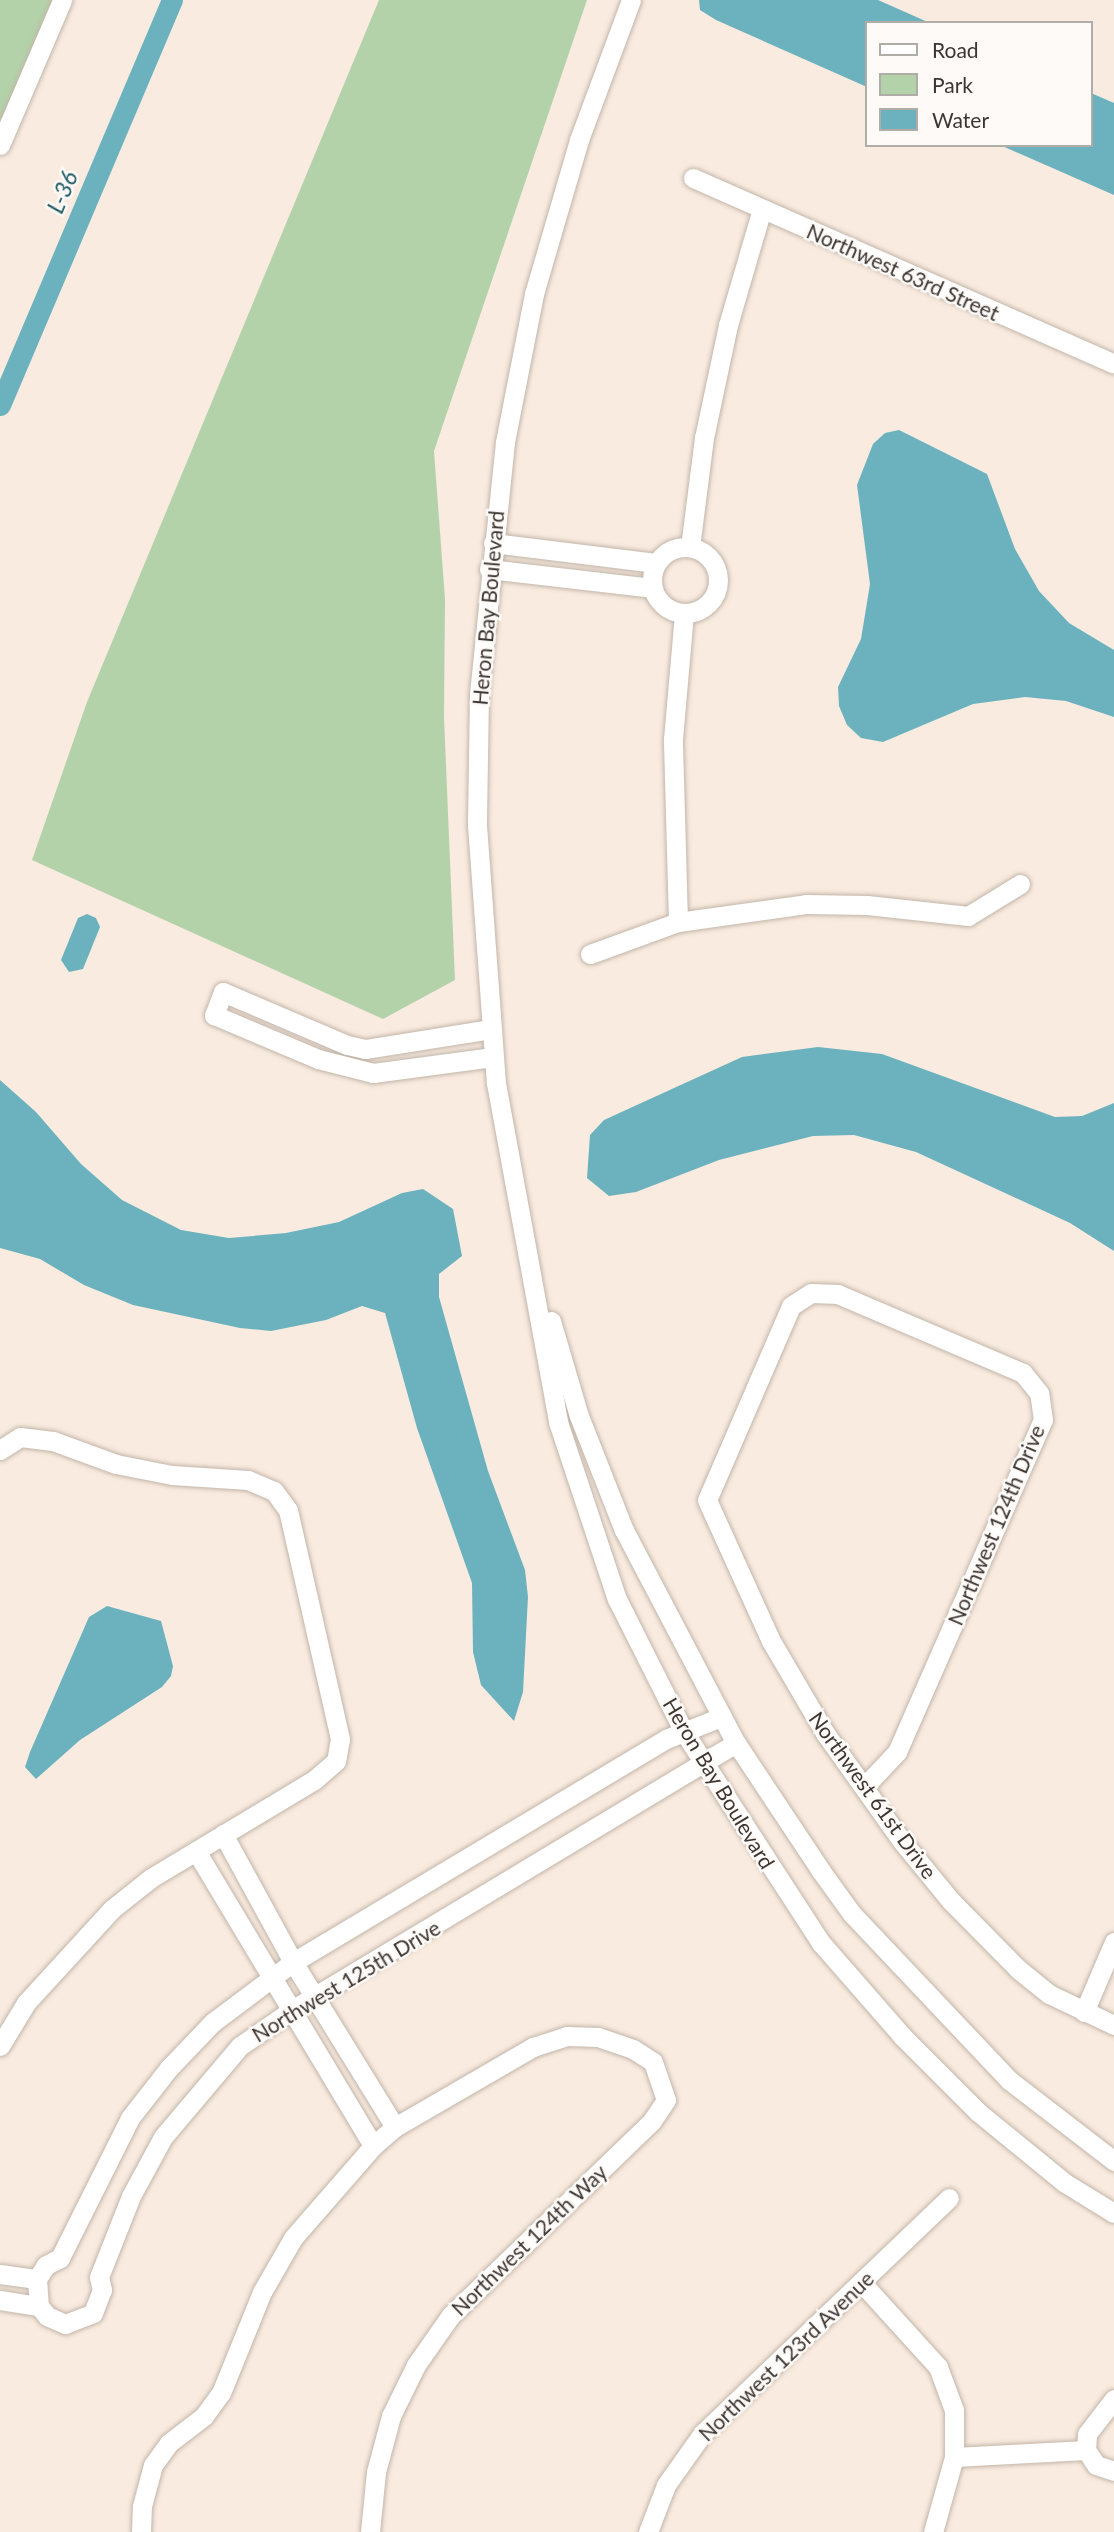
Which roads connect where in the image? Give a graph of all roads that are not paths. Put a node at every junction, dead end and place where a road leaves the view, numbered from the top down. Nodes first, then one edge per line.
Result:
1 (62, 0) edge
2 (631, 0) edge
3 (0, 145) edge
4 (693, 178) dead end
5 (762, 209) junction
6 (1114, 364) edge
7 (493, 542) junction
8 (690, 547) junction
9 (656, 563) junction
10 (489, 569) junction
11 (652, 588) junction
12 (684, 613) junction
13 (1020, 884) dead end
14 (678, 922) junction
15 (590, 954) dead end
16 (491, 1029) junction
17 (494, 1057) junction
18 (524, 1232) junction
19 (0, 1450) edge
20 (707, 1500) joint
21 (721, 1717) junction
22 (684, 1732) junction
23 (736, 1743) junction
24 (704, 1764) junction
25 (864, 1787) junction
26 (223, 1834) junction
27 (196, 1851) junction
28 (1114, 1942) edge
29 (293, 1962) junction
30 (273, 1979) junction
31 (316, 1998) junction
32 (292, 2010) junction
33 (1084, 2012) junction
34 (1114, 2025) edge
35 (0, 2046) edge
36 (395, 2127) junction
37 (373, 2146) junction
38 (1114, 2161) edge
39 (949, 2198) dead end
40 (1114, 2213) edge
41 (0, 2274) edge
42 (37, 2279) junction
43 (861, 2282) junction
44 (0, 2300) edge
45 (39, 2306) junction
46 (1114, 2399) edge
47 (1086, 2450) junction
48 (954, 2457) junction
49 (1114, 2471) edge
50 (141, 2532) edge
51 (370, 2532) edge
52 (649, 2532) edge
53 (933, 2532) edge

1 - 3 street
2 - 7 street, Heron Bay Boulevard
4 - 5 street, Northwest 63rd Street
5 - 6 street, Northwest 63rd Street
5 - 8 street
7 - 9 street
7 - 10 street, Heron Bay Boulevard
8 - 9 street
8 - 12 street
9 - 11 street
10 - 11 street
10 - 16 street, Heron Bay Boulevard
11 - 12 street
12 - 14 street
13 - 14 street
14 - 15 street
16 - 17 street, Heron Bay Boulevard
16 - 17 street
17 - 18 street, Heron Bay Boulevard
18 - 21 street, Heron Bay Boulevard
18 - 22 street, Heron Bay Boulevard
19 - 26 street
20 - 25 street, Northwest 61st Drive
20 - 25 street, Northwest 124th Drive
21 - 22 street, Northwest 125th Drive
21 - 23 street, Heron Bay Boulevard
22 - 24 street, Heron Bay Boulevard
22 - 29 street, Northwest 125th Drive
23 - 24 street, Northwest 125th Drive
23 - 38 street, Heron Bay Boulevard
24 - 31 street, Northwest 125th Drive
24 - 40 street, Heron Bay Boulevard
25 - 33 street, Northwest 61st Drive
26 - 27 street
26 - 29 street
27 - 30 street
27 - 35 street
28 - 33 street
29 - 30 street, Northwest 125th Drive
29 - 31 street
30 - 32 street
30 - 42 street, Northwest 125th Drive
31 - 32 street, Northwest 125th Drive
31 - 36 street
32 - 37 street
32 - 45 street, Northwest 125th Drive
33 - 34 street, Northwest 61st Drive
36 - 37 street
36 - 51 street, Northwest 124th Way
37 - 50 street
39 - 43 street, Northwest 123rd Avenue
41 - 42 street
42 - 45 street
43 - 48 street
43 - 52 street, Northwest 123rd Avenue
44 - 45 street, Northwest 125th Drive
46 - 47 street
47 - 48 street
47 - 49 street
48 - 53 street

